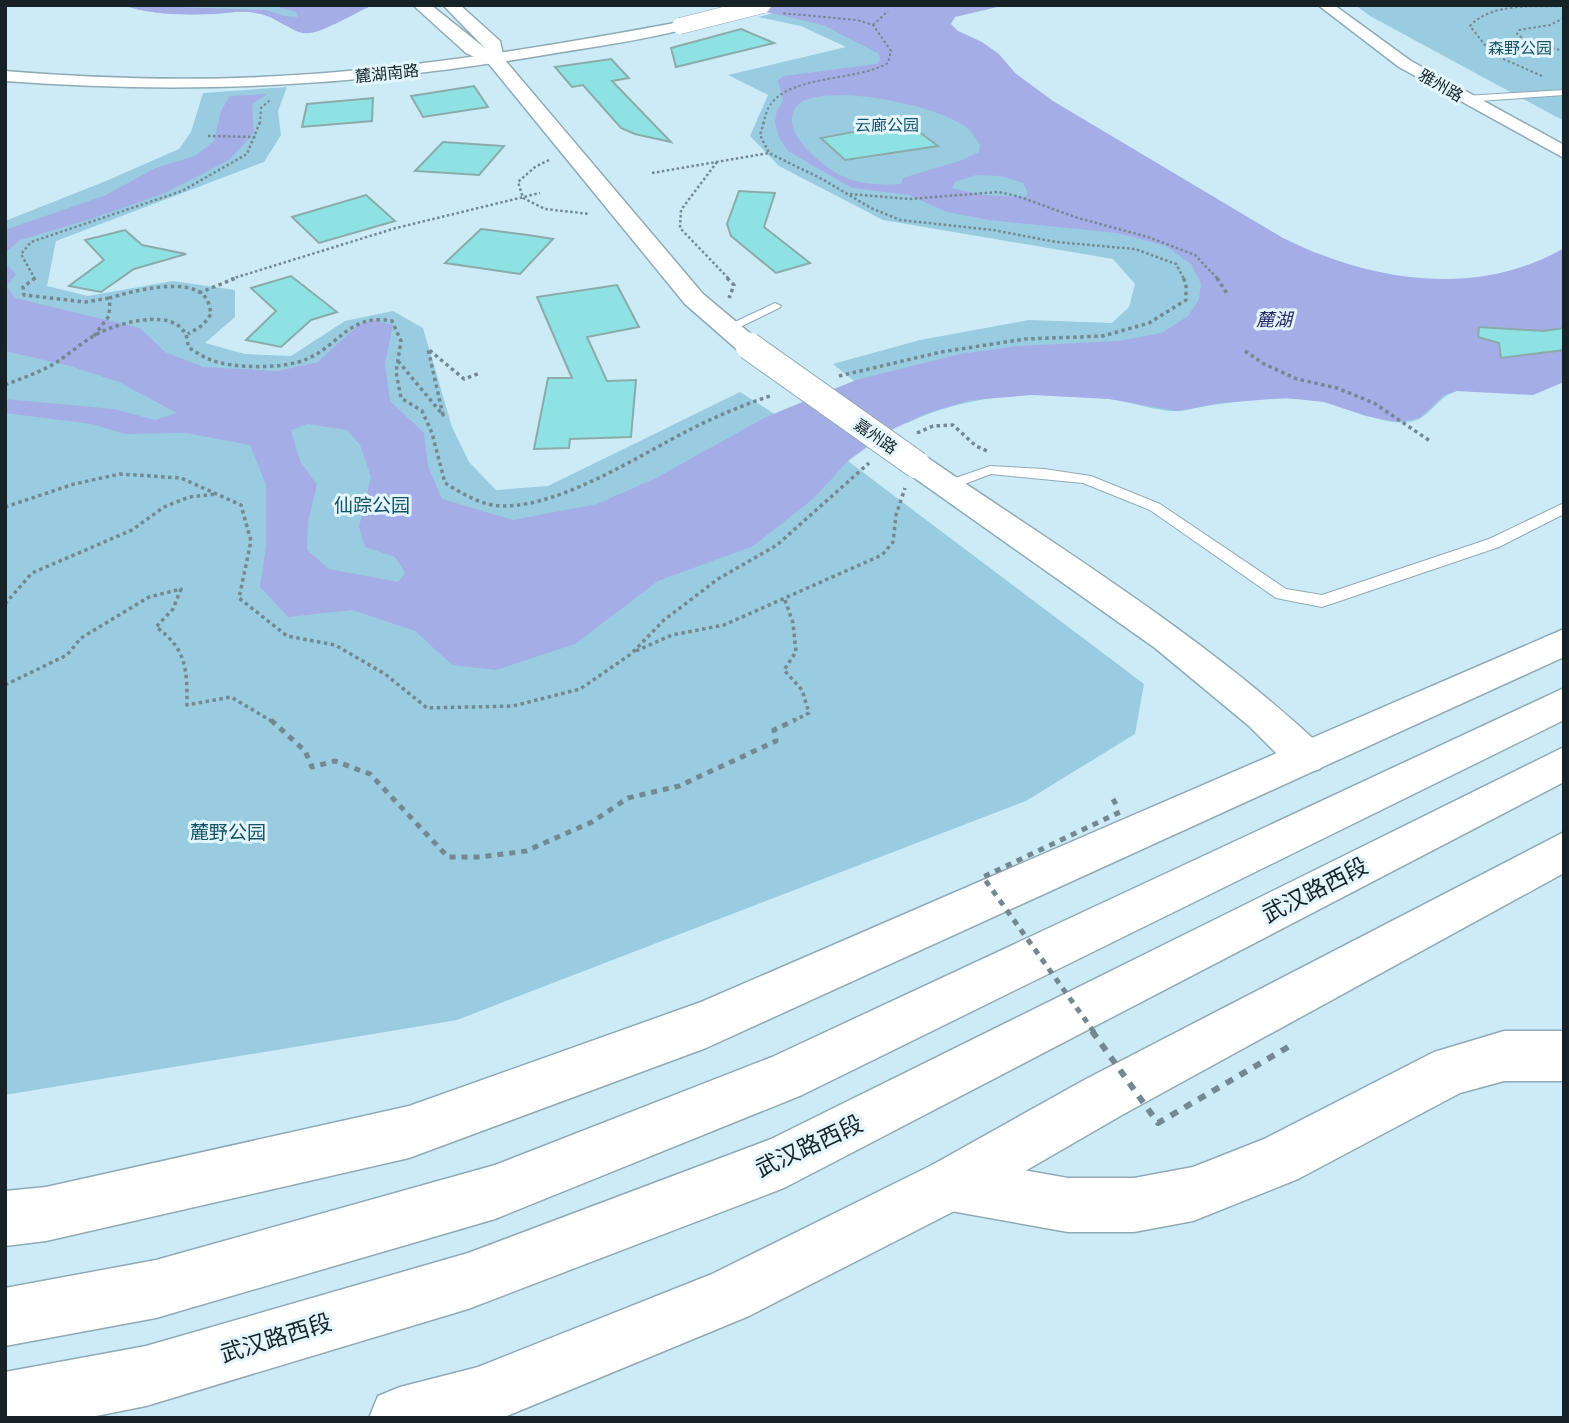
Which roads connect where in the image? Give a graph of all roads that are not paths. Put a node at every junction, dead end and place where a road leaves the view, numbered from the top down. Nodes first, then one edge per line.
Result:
1 (421, 5) edge
2 (451, 5) edge
3 (1325, 5) edge
4 (769, 9) edge
5 (495, 60) junction
6 (5, 76) edge
7 (1564, 92) edge
8 (1465, 100) junction
9 (1564, 153) edge
10 (775, 306) dead end
11 (738, 337) junction
12 (946, 486) junction
13 (1564, 508) edge
14 (1564, 642) edge
15 (1564, 703) edge
16 (1306, 757) junction
17 (1564, 763) edge
18 (1564, 851) edge
19 (1564, 1055) edge
20 (951, 1184) junction
21 (5, 1219) edge
22 (5, 1317) edge
23 (5, 1404) edge
24 (475, 1407) edge
25 (400, 1418) edge

1 - 5 main road, 嘉州路
2 - 5 main road, 嘉州路
3 - 8 street, 雅州路
4 - 5 street, 麓湖南路, bridge
5 - 6 street, 麓湖南路
5 - 11 main road, 嘉州路
7 - 8 lane
8 - 9 street, 雅州路
10 - 11 lane
11 - 12 main road, 嘉州路, bridge
12 - 13 lane
12 - 16 main road, 嘉州路
14 - 16 main road
15 - 22 main road
16 - 21 main road
17 - 23 main road, 武汉路西段
18 - 20 main road
19 - 20 main road
20 - 24 main road
24 - 25 main road

